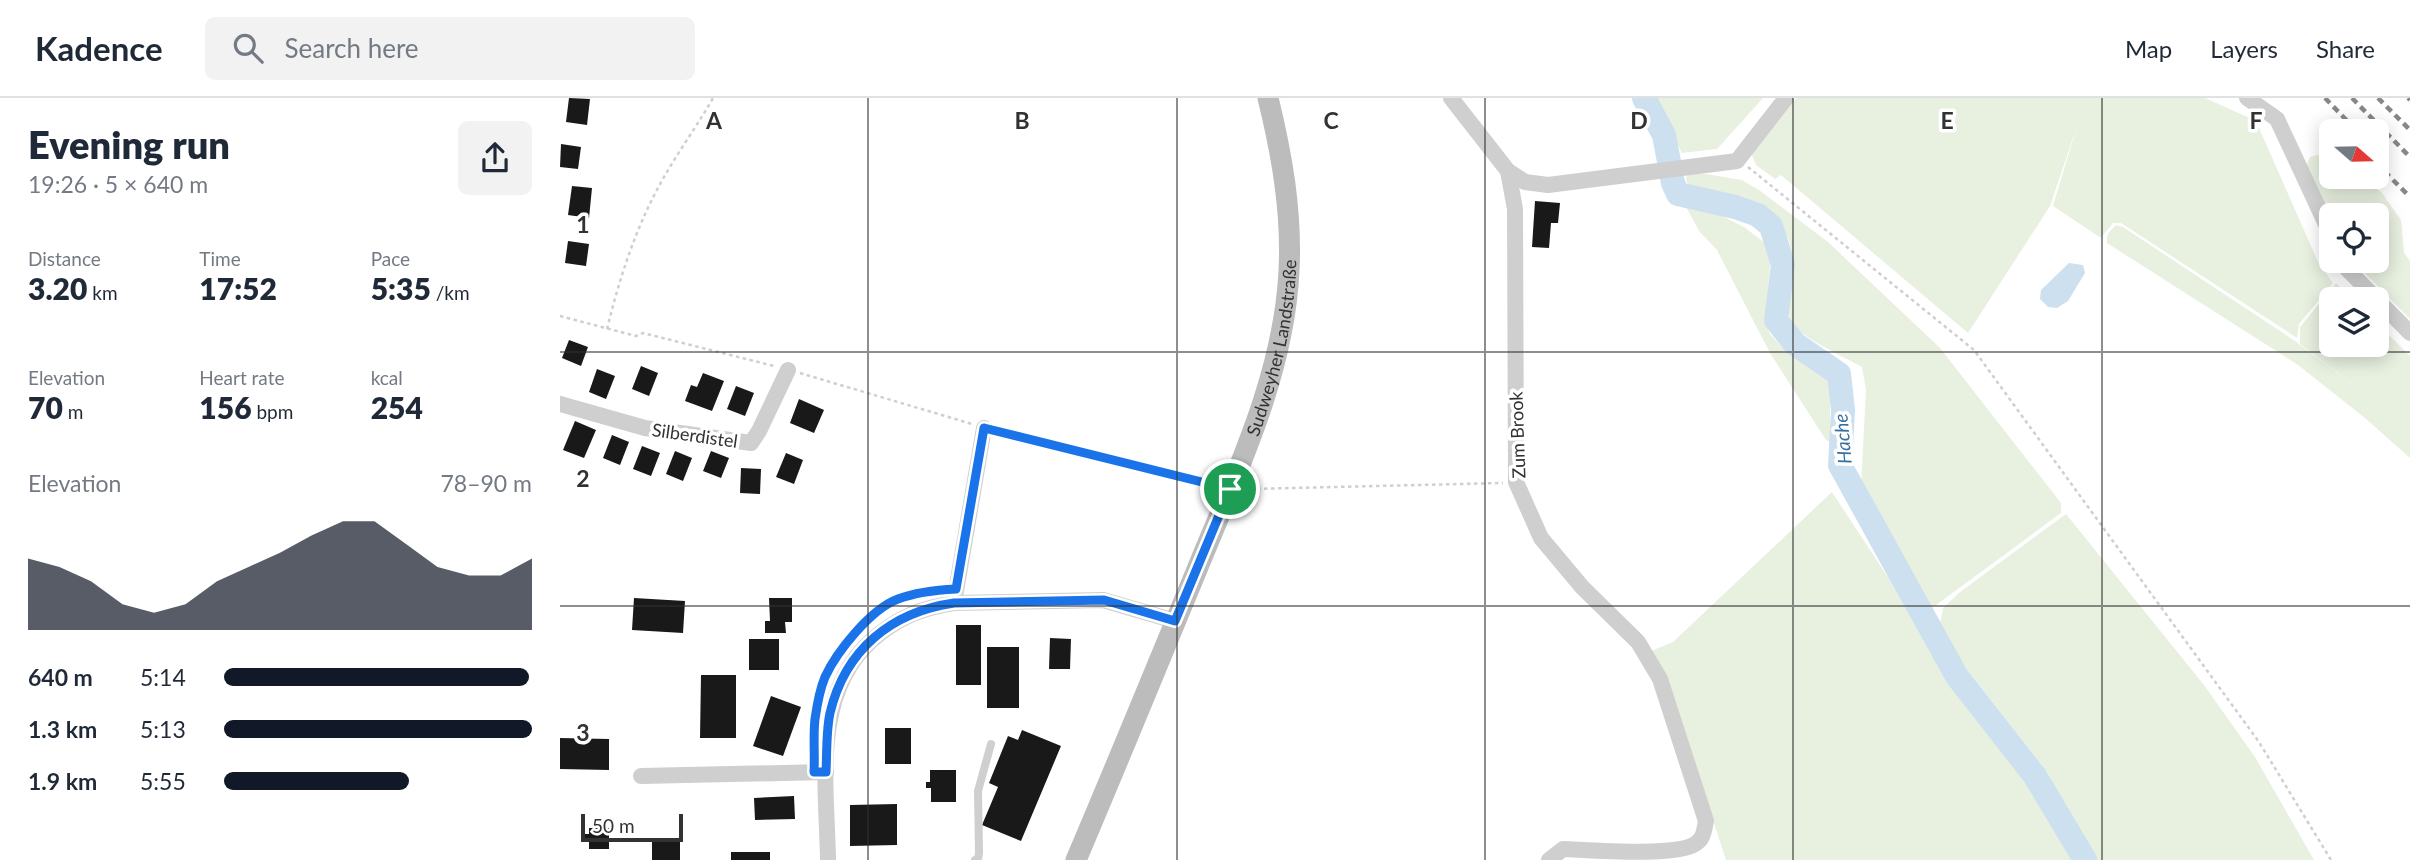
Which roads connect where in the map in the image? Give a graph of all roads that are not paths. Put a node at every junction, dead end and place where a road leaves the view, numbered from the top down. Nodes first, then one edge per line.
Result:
1 (1268, 98) edge
2 (1451, 98) edge
3 (1786, 98) edge
4 (2247, 98) edge
5 (1508, 171) junction
6 (2319, 209) edge
7 (2351, 273) edge
8 (2410, 333) edge
9 (788, 370) road end
10 (560, 404) edge
11 (984, 428) road end
12 (955, 596) junction
13 (1175, 621) junction
14 (991, 744) dead end
15 (826, 772) junction
16 (641, 775) dead end
17 (828, 860) edge
18 (975, 860) edge
19 (1076, 860) edge
20 (1549, 860) edge

1 - 13 main road, Sudweyher Landstraße
2 - 5 street
3 - 5 street
4 - 6 street
5 - 20 street, Zum Brook
7 - 8 street
9 - 10 street, Silberdistel
11 - 12 street
12 - 13 street
12 - 15 street
13 - 19 main road, Sudweyher Landstraße
14 - 18 lane
15 - 16 street
15 - 17 street

